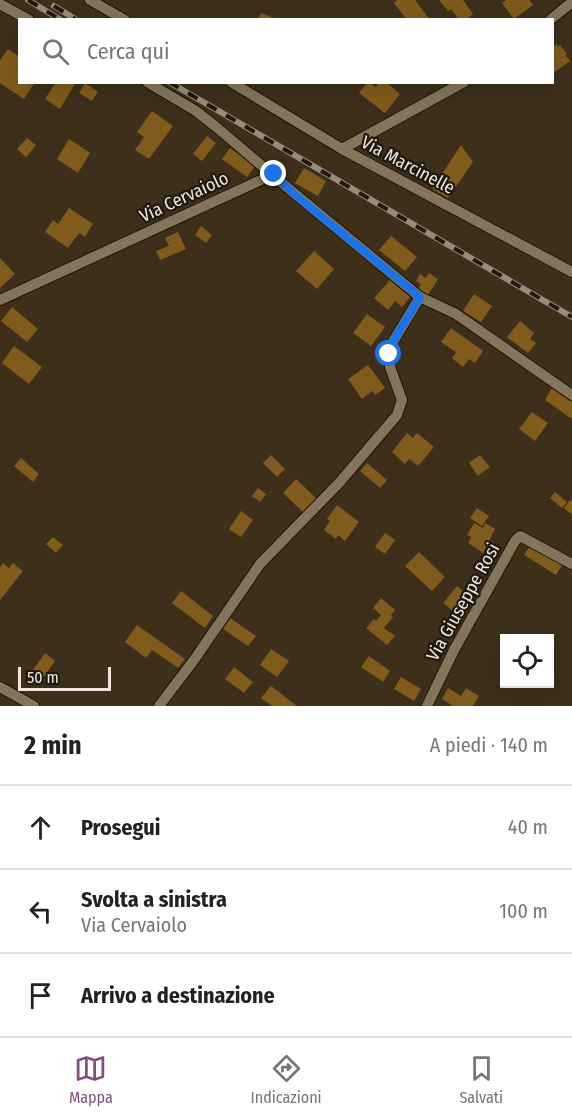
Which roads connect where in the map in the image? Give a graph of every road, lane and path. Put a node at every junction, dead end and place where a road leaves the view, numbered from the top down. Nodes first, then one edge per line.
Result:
1 (90, 0) edge
2 (572, 2) edge
3 (0, 4) edge
4 (25, 18) edge
5 (122, 18) edge
6 (552, 18) edge
7 (150, 84) edge
8 (234, 84) edge
9 (460, 84) edge
10 (342, 149) junction
11 (274, 174) junction
12 (572, 272) edge
13 (420, 297) junction
14 (0, 300) edge
15 (572, 395) edge
16 (572, 564) edge
17 (0, 687) edge
18 (34, 706) edge
19 (159, 706) edge
20 (428, 706) edge

1 - 5 street
2 - 6 street
3 - 4 street
7 - 11 street
8 - 10 street, Via Marcinelle
9 - 10 street
10 - 12 street, Via Marcinelle
11 - 13 street
11 - 14 street, Via Cervaiolo
13 - 15 street
13 - 19 street
16 - 20 street, Via Giuseppe Rosi
17 - 18 street

